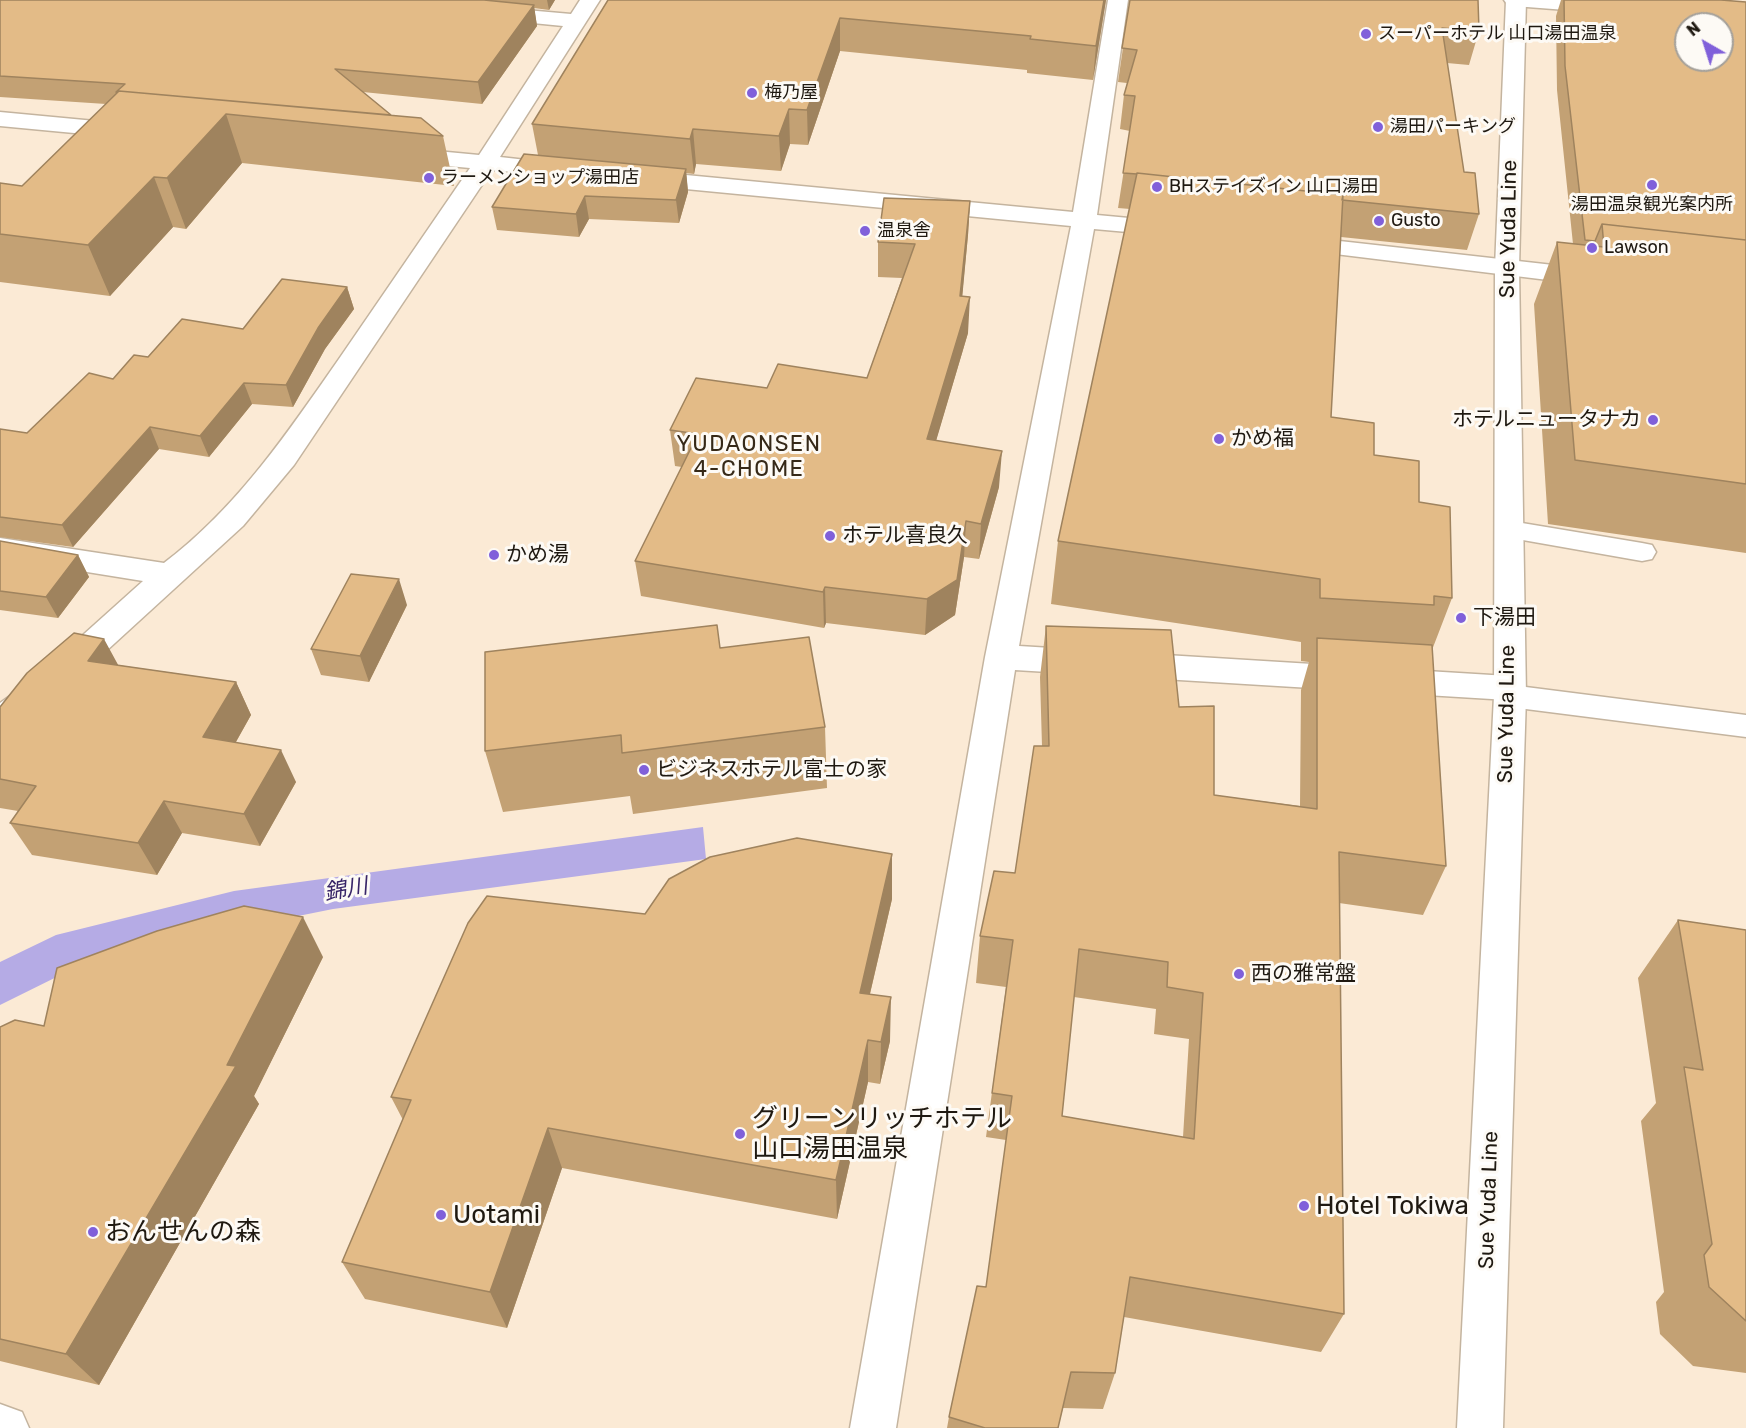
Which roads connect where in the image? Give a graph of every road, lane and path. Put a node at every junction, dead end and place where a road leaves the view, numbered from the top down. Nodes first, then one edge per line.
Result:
1 (590, 0) edge
2 (1118, 0) edge
3 (1515, 0) edge
4 (1621, 8) edge
5 (474, 11) edge
6 (577, 21) junction
7 (0, 119) edge
8 (154, 133) edge
9 (379, 153) edge
10 (486, 163) junction
11 (590, 172) edge
12 (625, 176) edge
13 (1084, 219) junction
14 (1190, 231) edge
15 (1272, 241) edge
16 (1508, 268) junction
17 (1610, 279) edge
18 (1510, 530) junction
19 (0, 548) edge
20 (1642, 552) dead end
21 (169, 574) junction
22 (1001, 657) junction
23 (1509, 692) junction
24 (0, 720) edge
25 (1746, 726) edge
26 (0, 1427) edge
27 (6, 1428) edge
28 (873, 1428) edge
29 (1480, 1428) edge

1 - 6 street
2 - 13 street
3 - 4 street
3 - 16 street, Sue Yuda Line
5 - 6 street
6 - 10 street
7 - 8 street
9 - 10 street
10 - 11 street
10 - 21 street
12 - 13 street
13 - 14 street
13 - 22 street
15 - 16 street
16 - 17 street
16 - 18 street, Sue Yuda Line
18 - 20 lane
18 - 23 street, Sue Yuda Line
19 - 21 street
21 - 24 street
22 - 23 street
22 - 28 street
23 - 25 lane
23 - 29 street, Sue Yuda Line
26 - 27 street

